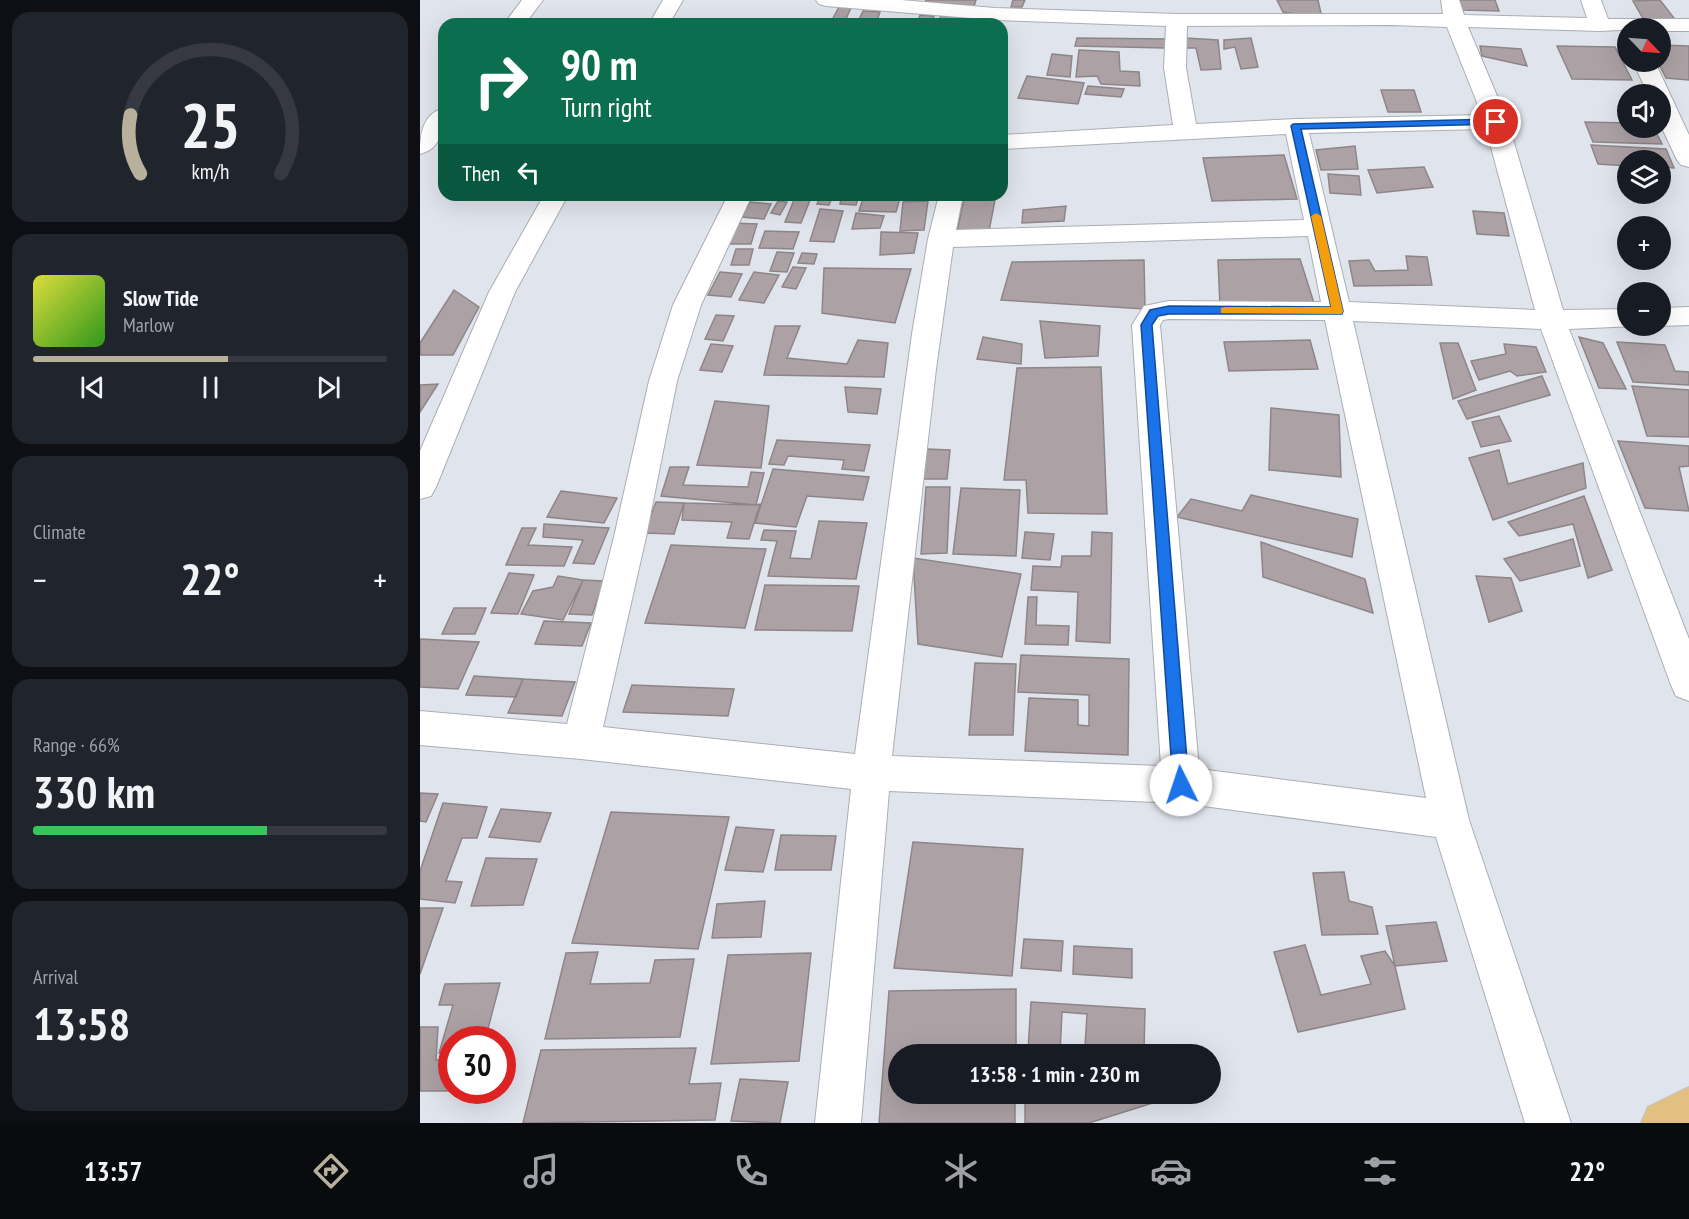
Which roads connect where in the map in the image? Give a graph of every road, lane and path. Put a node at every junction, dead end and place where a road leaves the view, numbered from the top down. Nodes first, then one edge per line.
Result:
1 (533, 0) edge
2 (673, 0) edge
3 (1591, 0) edge
4 (831, 4) edge
5 (1452, 10) edge
6 (996, 13) edge
7 (519, 18) edge
8 (662, 18) edge
9 (1177, 20) junction
10 (1600, 25) junction
11 (1689, 25) edge
12 (1617, 26) edge
13 (1671, 26) edge
14 (1671, 120) edge
15 (1496, 122) junction
16 (1296, 126) junction
17 (1185, 130) junction
18 (1008, 142) edge
19 (1689, 160) edge
20 (553, 201) edge
21 (737, 201) edge
22 (950, 201) edge
23 (1318, 228) junction
24 (941, 239) junction
25 (1338, 311) junction
26 (1689, 316) edge
27 (1671, 317) edge
28 (1617, 318) edge
29 (1552, 320) junction
30 (420, 487) edge
31 (1689, 685) edge
32 (420, 728) edge
33 (581, 741) junction
34 (870, 773) junction
35 (1181, 785) junction
36 (1450, 820) junction
37 (1689, 1110) edge
38 (838, 1123) edge
39 (1548, 1123) edge
40 (1664, 1123) edge

1 - 7 street
2 - 8 street
3 - 10 street
4 - 6 street
5 - 9 street
5 - 10 street
5 - 15 street
6 - 9 street
9 - 17 street
10 - 12 street
11 - 13 street
14 - 19 street
15 - 16 street
15 - 29 street
16 - 17 street
16 - 23 street
17 - 18 street
20 - 30 street
21 - 33 street
22 - 24 street
23 - 24 street
23 - 25 street
24 - 34 street
25 - 29 street
25 - 35 street
25 - 36 street
26 - 27 street
28 - 29 street
29 - 31 street
32 - 33 street
33 - 34 street
34 - 35 street
34 - 38 street
35 - 36 street
36 - 39 street
37 - 40 highway

